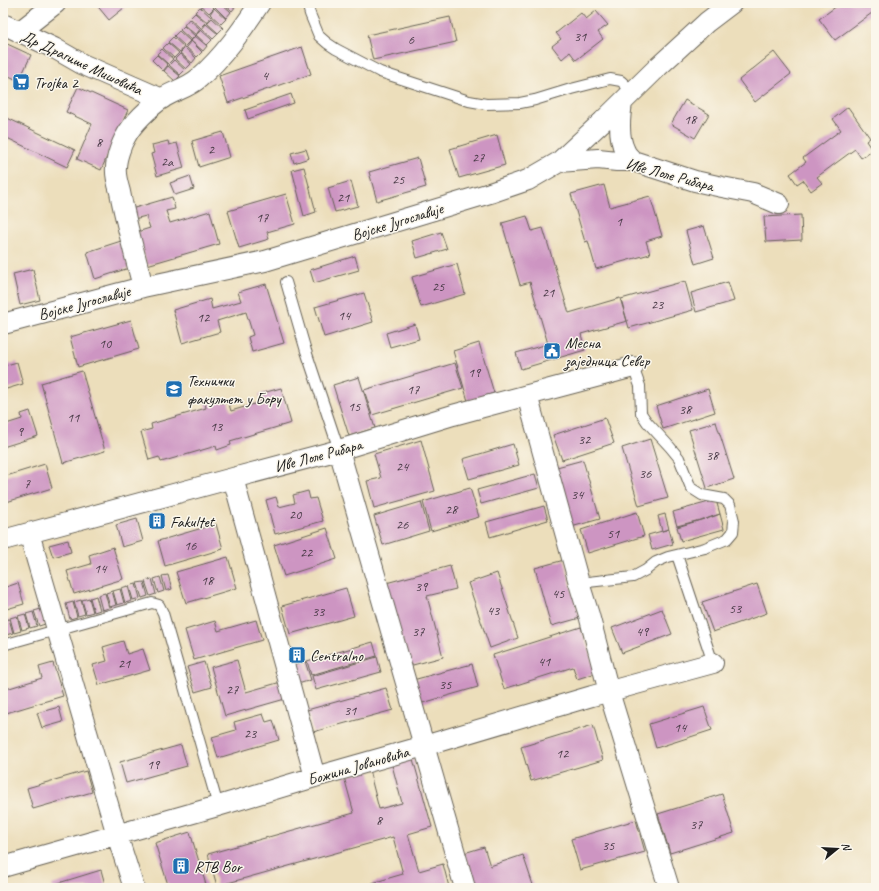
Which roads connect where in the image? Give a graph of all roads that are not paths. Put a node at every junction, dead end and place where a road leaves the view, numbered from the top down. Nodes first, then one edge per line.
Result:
1 (56, 3) edge
2 (260, 3) edge
3 (307, 3) edge
4 (732, 3) edge
5 (11, 28) edge
6 (627, 98) junction
7 (162, 99) junction
8 (632, 161) junction
9 (559, 162) junction
10 (780, 204) dead end
11 (286, 282) dead end
12 (144, 287) junction
13 (3, 324) edge
14 (633, 367) joint
15 (527, 395) junction
16 (339, 450) junction
17 (233, 478) junction
18 (29, 533) junction
19 (3, 540) edge
20 (677, 555) junction
21 (579, 583) junction
22 (57, 629) junction
23 (3, 645) edge
24 (713, 663) joint
25 (609, 692) junction
26 (424, 746) junction
27 (315, 777) junction
28 (218, 806) junction
29 (117, 834) junction
30 (3, 867) edge
31 (134, 888) edge
32 (465, 888) edge
33 (669, 888) edge

1 - 5 street
2 - 7 street
3 - 6 lane
4 - 6 street, Војске Југославије
5 - 7 street, Др Драгише Мишовића
6 - 8 street
6 - 9 street, Војске Југославије
7 - 12 street
8 - 9 street, Иве Лоле Рибара
8 - 10 street, Иве Лоле Рибара
9 - 12 street, Војске Југославије
11 - 16 lane
12 - 13 street, Војске Југославије
14 - 15 street, Иве Лоле Рибара
14 - 20 lane
15 - 16 street, Иве Лоле Рибара
15 - 21 street
16 - 17 street, Иве Лоле Рибара
16 - 26 street
17 - 18 street, Иве Лоле Рибара
17 - 27 street
18 - 19 street, Иве Лоле Рибара
18 - 22 street
20 - 21 lane
20 - 24 lane
21 - 25 street
22 - 23 lane
22 - 28 lane
22 - 29 street
24 - 25 street, Божина Јовановића
25 - 26 street, Божина Јовановића
25 - 33 street
26 - 27 street, Божина Јовановића
26 - 32 street
27 - 28 street, Божина Јовановића
28 - 29 street, Божина Јовановића
29 - 30 street, Божина Јовановића
29 - 31 street

